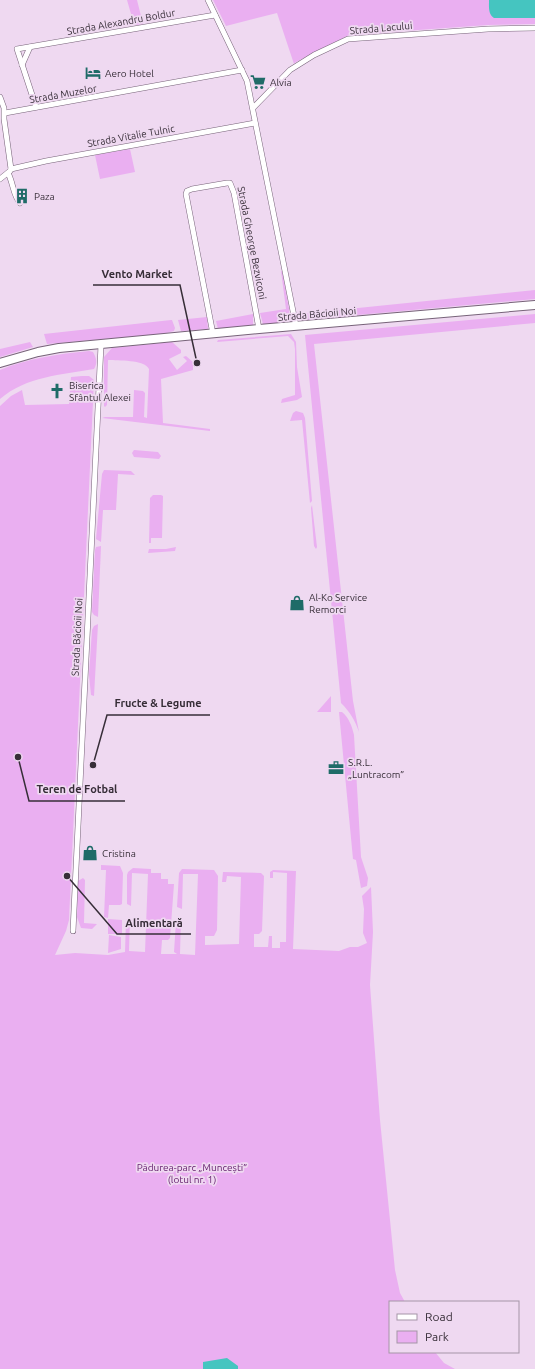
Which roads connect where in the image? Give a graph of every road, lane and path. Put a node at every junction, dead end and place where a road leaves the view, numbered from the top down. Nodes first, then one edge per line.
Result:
1 (208, 0) edge
2 (215, 15) junction
3 (535, 28) edge
4 (30, 47) junction
5 (22, 65) junction
6 (242, 70) junction
7 (0, 97) edge
8 (36, 107) junction
9 (252, 108) junction
10 (5, 113) junction
11 (255, 123) junction
12 (10, 171) junction
13 (0, 179) edge
14 (20, 203) dead end
15 (535, 305) edge
16 (296, 326) junction
17 (258, 329) junction
18 (213, 334) junction
19 (101, 344) junction
20 (0, 363) edge
21 (73, 931) dead end

1 - 2 street
2 - 4 street, Strada Alexandru Boldur
2 - 6 street
3 - 9 street, Strada Lacului
4 - 5 street
4 - 5 street, Strada Alexandru Boldur
5 - 8 street, Strada Alexandru Boldur
6 - 8 street, Strada Muzelor
6 - 9 street
7 - 10 street
8 - 10 street, Strada Muzelor
9 - 11 street
10 - 12 street
11 - 12 street, Strada Vitalie Tulnic
11 - 16 street
12 - 13 street
12 - 14 street
15 - 16 main road, Strada Băcioii Noi
16 - 17 main road, Strada Băcioii Noi
17 - 18 main road, Strada Băcioii Noi
17 - 18 street, Strada Gheorge Bezviconi
18 - 19 main road, Strada Băcioii Noi
19 - 20 main road, Strada Băcioii Noi
19 - 21 street, Strada Băcioii Noi

